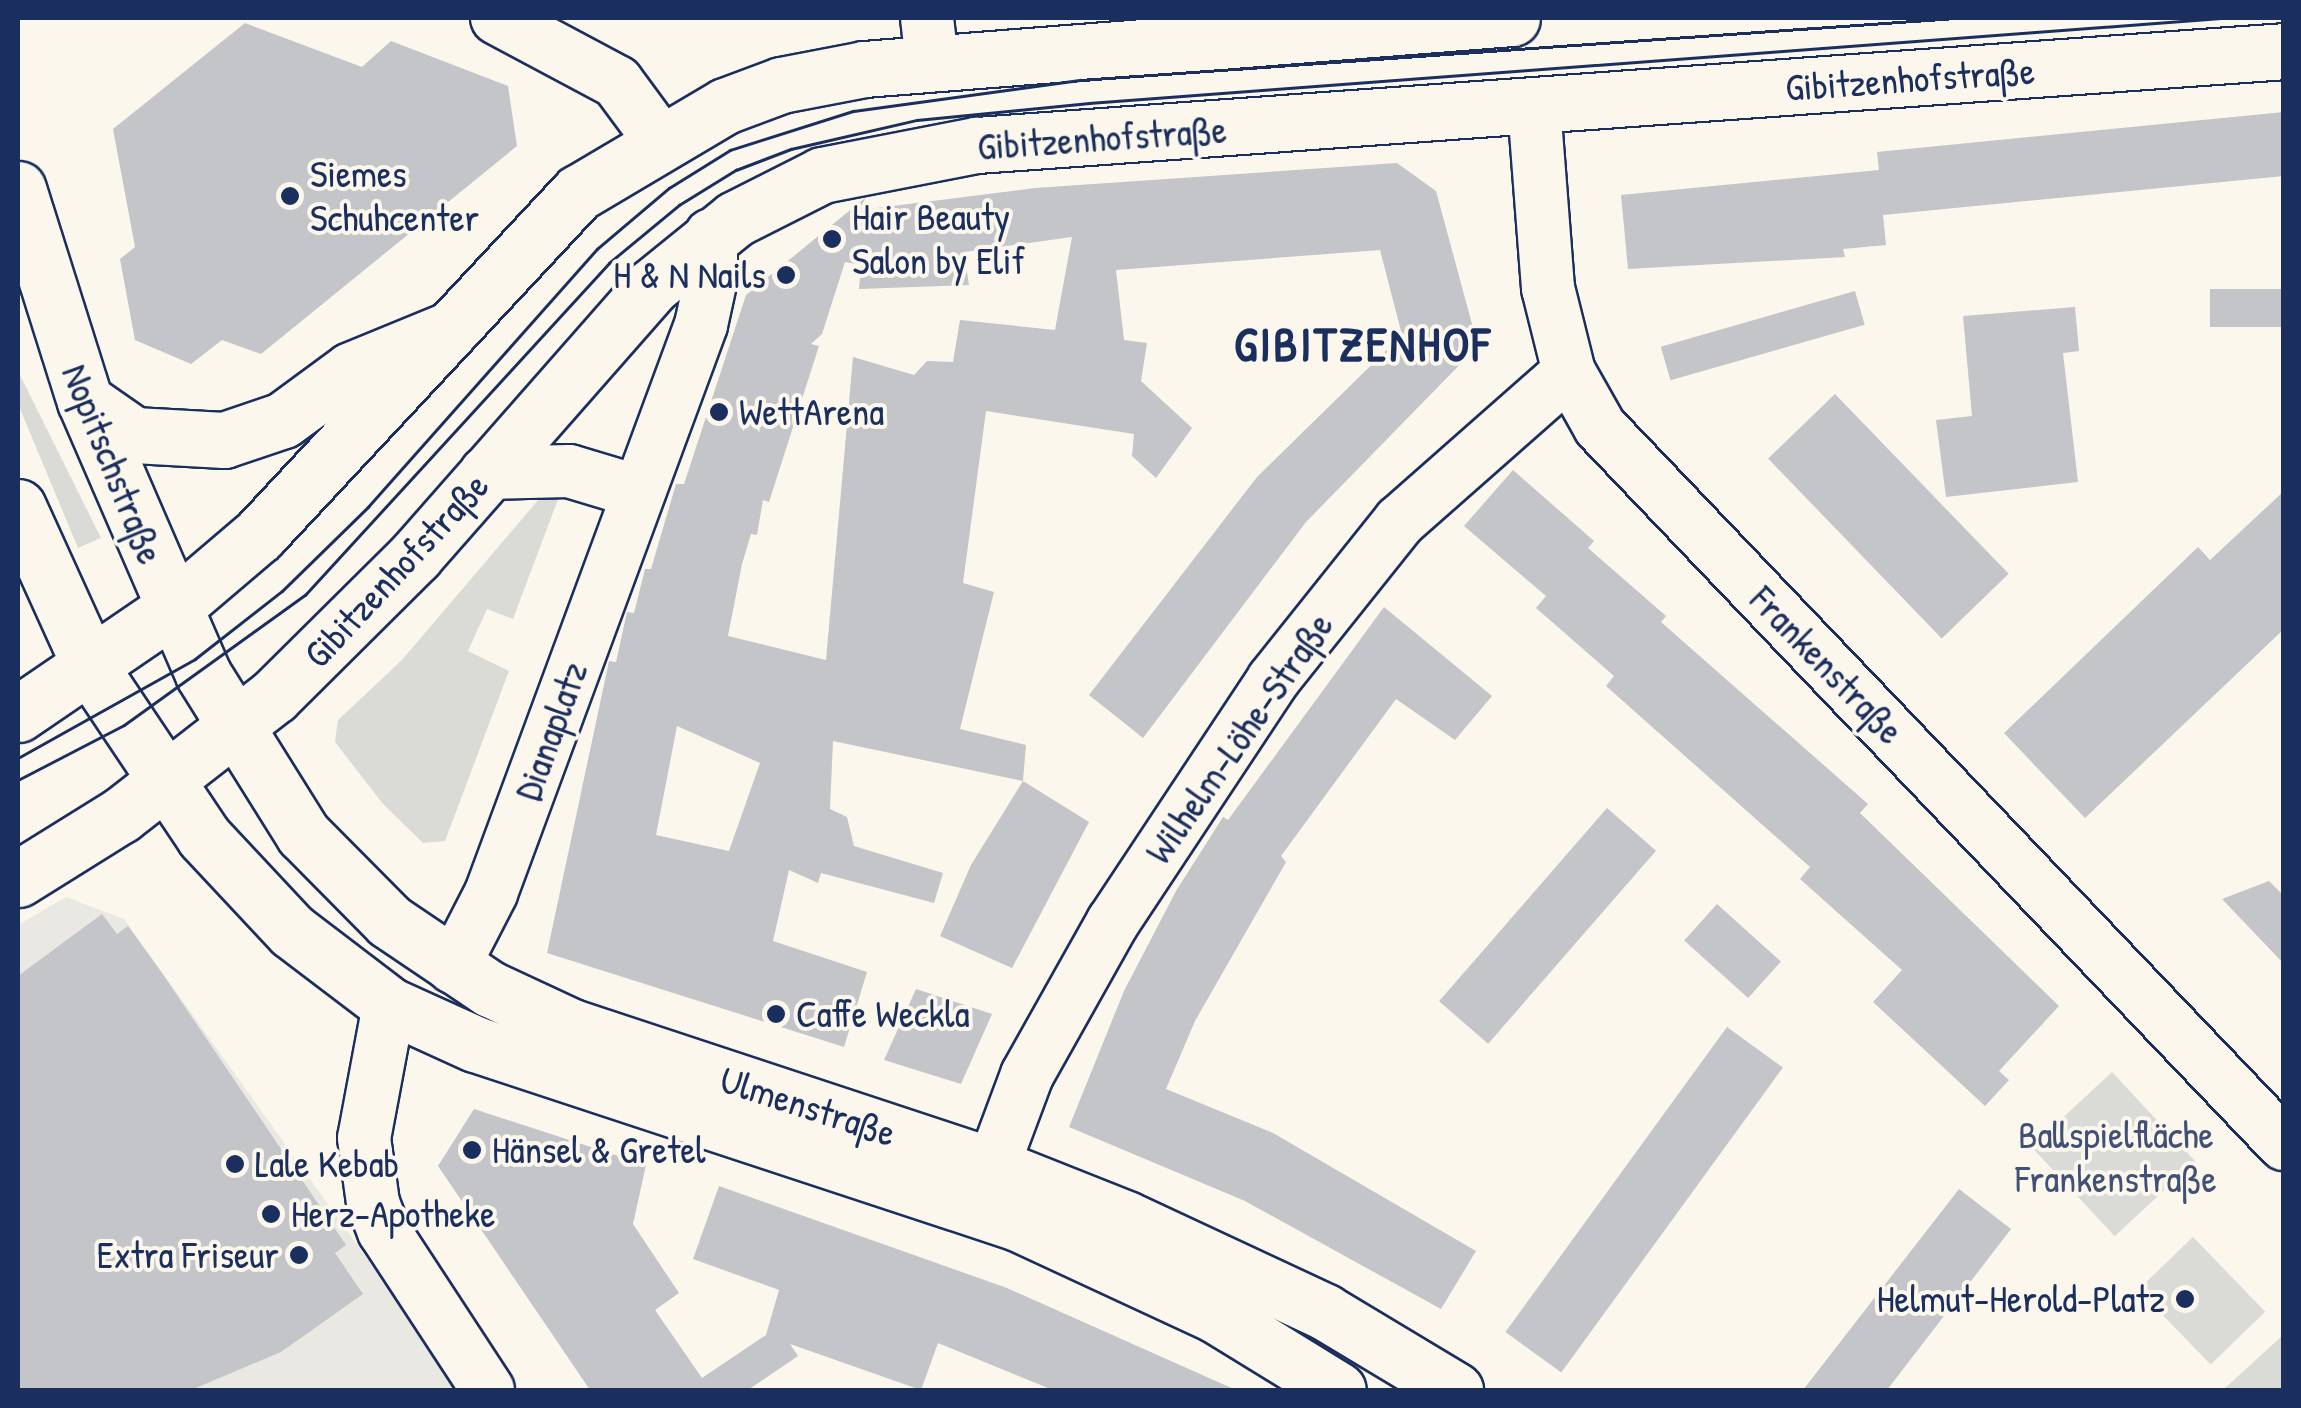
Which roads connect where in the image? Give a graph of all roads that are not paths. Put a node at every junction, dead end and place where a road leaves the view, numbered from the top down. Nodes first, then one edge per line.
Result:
1 (497, 18) edge
2 (1512, 18) edge
3 (929, 40) edge
4 (2284, 51) edge
5 (1534, 106) junction
6 (659, 140) junction
7 (18, 189) edge
8 (711, 257) junction
9 (451, 329) junction
10 (1569, 372) junction
11 (85, 401) junction
12 (486, 473) junction
13 (640, 492) junction
14 (18, 506) edge
15 (172, 609) junction
16 (91, 668) junction
17 (18, 714) edge
18 (233, 729) junction
19 (164, 782) junction
20 (18, 879) edge
21 (465, 945) junction
22 (389, 1006) junction
23 (2284, 1144) edge
24 (993, 1166) junction
25 (488, 1390) edge
26 (1338, 1390) edge
27 (1455, 1390) edge

1 - 6 street
2 - 3 main road
3 - 6 main road
4 - 5 main road, Gibitzenhofstraße
5 - 8 main road, Gibitzenhofstraße
5 - 10 street, Frankenstraße
6 - 9 main road
7 - 11 main road, Nopitschstraße
8 - 12 main road, Gibitzenhofstraße
8 - 13 street, Dianaplatz
9 - 11 main road
9 - 15 main road
10 - 23 street, Frankenstraße
10 - 24 street, Wilhelm-Löhe-Straße
11 - 15 main road, Nopitschstraße
12 - 13 street
12 - 18 main road, Gibitzenhofstraße
13 - 21 street, Dianaplatz
14 - 16 main road
15 - 16 main road
15 - 18 main road, Nopitschstraße
16 - 17 main road
16 - 19 main road
18 - 19 main road, Gibitzenhofstraße
18 - 21 main road, Ulmenstraße
19 - 20 main road, Gibitzenhofstraße
19 - 22 main road, Ulmenstraße
21 - 24 main road, Ulmenstraße
22 - 25 street
22 - 26 main road, Ulmenstraße
24 - 27 main road, Ulmenstraße

